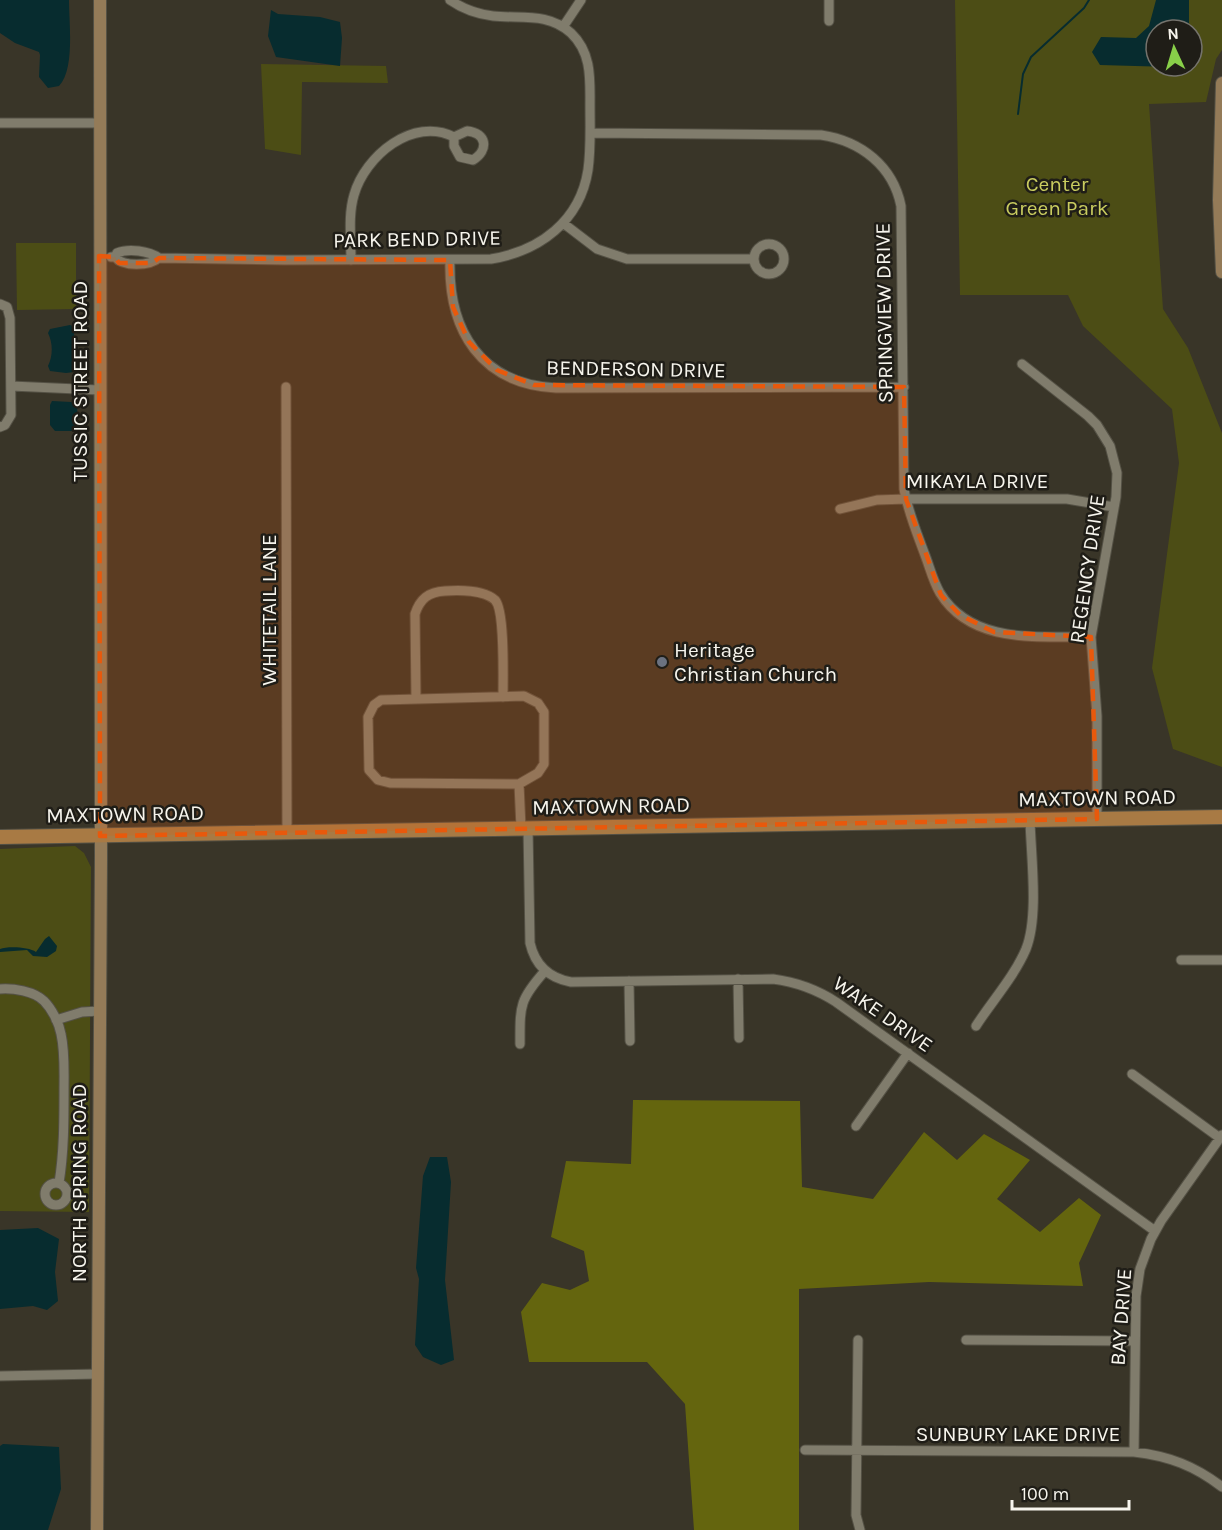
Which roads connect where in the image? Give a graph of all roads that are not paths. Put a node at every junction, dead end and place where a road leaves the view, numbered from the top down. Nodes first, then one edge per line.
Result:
1 (99, 0) edge
2 (450, 0) edge
3 (581, 0) edge
4 (829, 0) edge
5 (829, 21) dead end
6 (563, 27) junction
7 (1222, 83) edge
8 (0, 123) edge
9 (99, 123) junction
10 (590, 133) junction
11 (454, 137) dead end
12 (563, 224) junction
13 (99, 256) junction
14 (753, 259) dead end
15 (351, 260) junction
16 (450, 260) junction
17 (1222, 272) edge
18 (0, 304) edge
19 (1022, 364) dead end
20 (10, 386) junction
21 (286, 387) dead end
22 (904, 387) junction
23 (99, 390) junction
24 (0, 427) edge
25 (906, 499) junction
26 (1114, 507) junction
27 (840, 509) dead end
28 (1091, 638) junction
29 (503, 697) junction
30 (416, 699) junction
31 (519, 784) junction
32 (1222, 817) edge
33 (1097, 819) junction
34 (1030, 820) junction
35 (525, 828) junction
36 (287, 832) junction
37 (100, 836) junction
38 (0, 837) edge
39 (1181, 960) dead end
40 (1222, 960) edge
41 (545, 971) junction
42 (738, 979) junction
43 (629, 981) junction
44 (0, 989) edge
45 (100, 1011) junction
46 (56, 1020) junction
47 (976, 1026) dead end
48 (739, 1038) dead end
49 (630, 1041) dead end
50 (520, 1044) dead end
51 (908, 1053) junction
52 (1132, 1074) dead end
53 (856, 1126) dead end
54 (1221, 1137) edge
55 (59, 1183) dead end
56 (1155, 1232) junction
57 (858, 1340) dead end
58 (966, 1340) dead end
59 (1135, 1341) junction
60 (98, 1374) junction
61 (0, 1376) edge
62 (805, 1450) dead end
63 (856, 1451) junction
64 (1134, 1452) junction
65 (1222, 1487) edge
66 (97, 1530) edge
67 (860, 1530) edge

1 - 9 main road, TUSSIC STREET ROAD
2 - 6 street
3 - 6 street
4 - 5 street
6 - 10 street, PARK BEND DRIVE
7 - 17 main road
8 - 9 street
9 - 13 main road, TUSSIC STREET ROAD
10 - 12 street, PARK BEND DRIVE
10 - 22 street, SPRINGVIEW DRIVE
11 - 15 street
12 - 14 street
12 - 16 street, PARK BEND DRIVE
13 - 15 street, PARK BEND DRIVE
13 - 23 main road, TUSSIC STREET ROAD
15 - 16 street, PARK BEND DRIVE
16 - 22 street, BENDERSON DRIVE
18 - 20 street
19 - 26 street, REGENCY DRIVE
20 - 23 street
20 - 24 street
21 - 36 street, WHITETAIL LANE
22 - 25 street, SPRINGVIEW DRIVE
23 - 37 main road, TUSSIC STREET ROAD
25 - 26 street, MIKAYLA DRIVE
25 - 27 street, MIKAYLA DRIVE
25 - 28 street, SPRINGVIEW DRIVE
26 - 28 street, REGENCY DRIVE
28 - 33 street, REGENCY DRIVE
29 - 30 street
29 - 30 street
29 - 31 street
30 - 31 street
31 - 35 street
32 - 33 main road, MAXTOWN ROAD
33 - 34 main road, MAXTOWN ROAD
34 - 35 main road, MAXTOWN ROAD
34 - 47 street
35 - 36 main road, MAXTOWN ROAD
35 - 41 street
36 - 37 main road, MAXTOWN ROAD
37 - 38 main road, MAXTOWN ROAD
37 - 45 main road, NORTH SPRING ROAD
39 - 40 street
41 - 43 street, WAKE DRIVE
41 - 50 street
42 - 43 street, WAKE DRIVE
42 - 48 street
42 - 51 street, WAKE DRIVE
43 - 49 street
44 - 46 street
45 - 46 street
45 - 60 main road, NORTH SPRING ROAD
46 - 55 street
51 - 53 street
51 - 56 street, WAKE DRIVE
52 - 54 street
54 - 56 street, BAY DRIVE
56 - 59 street, BAY DRIVE
57 - 63 street
58 - 59 street
59 - 64 street, BAY DRIVE
60 - 61 street
60 - 66 main road, NORTH SPRING ROAD
62 - 63 street, SUNBURY LAKE DRIVE
63 - 64 street, SUNBURY LAKE DRIVE
63 - 67 street
64 - 65 street, SUNBURY LAKE DRIVE

